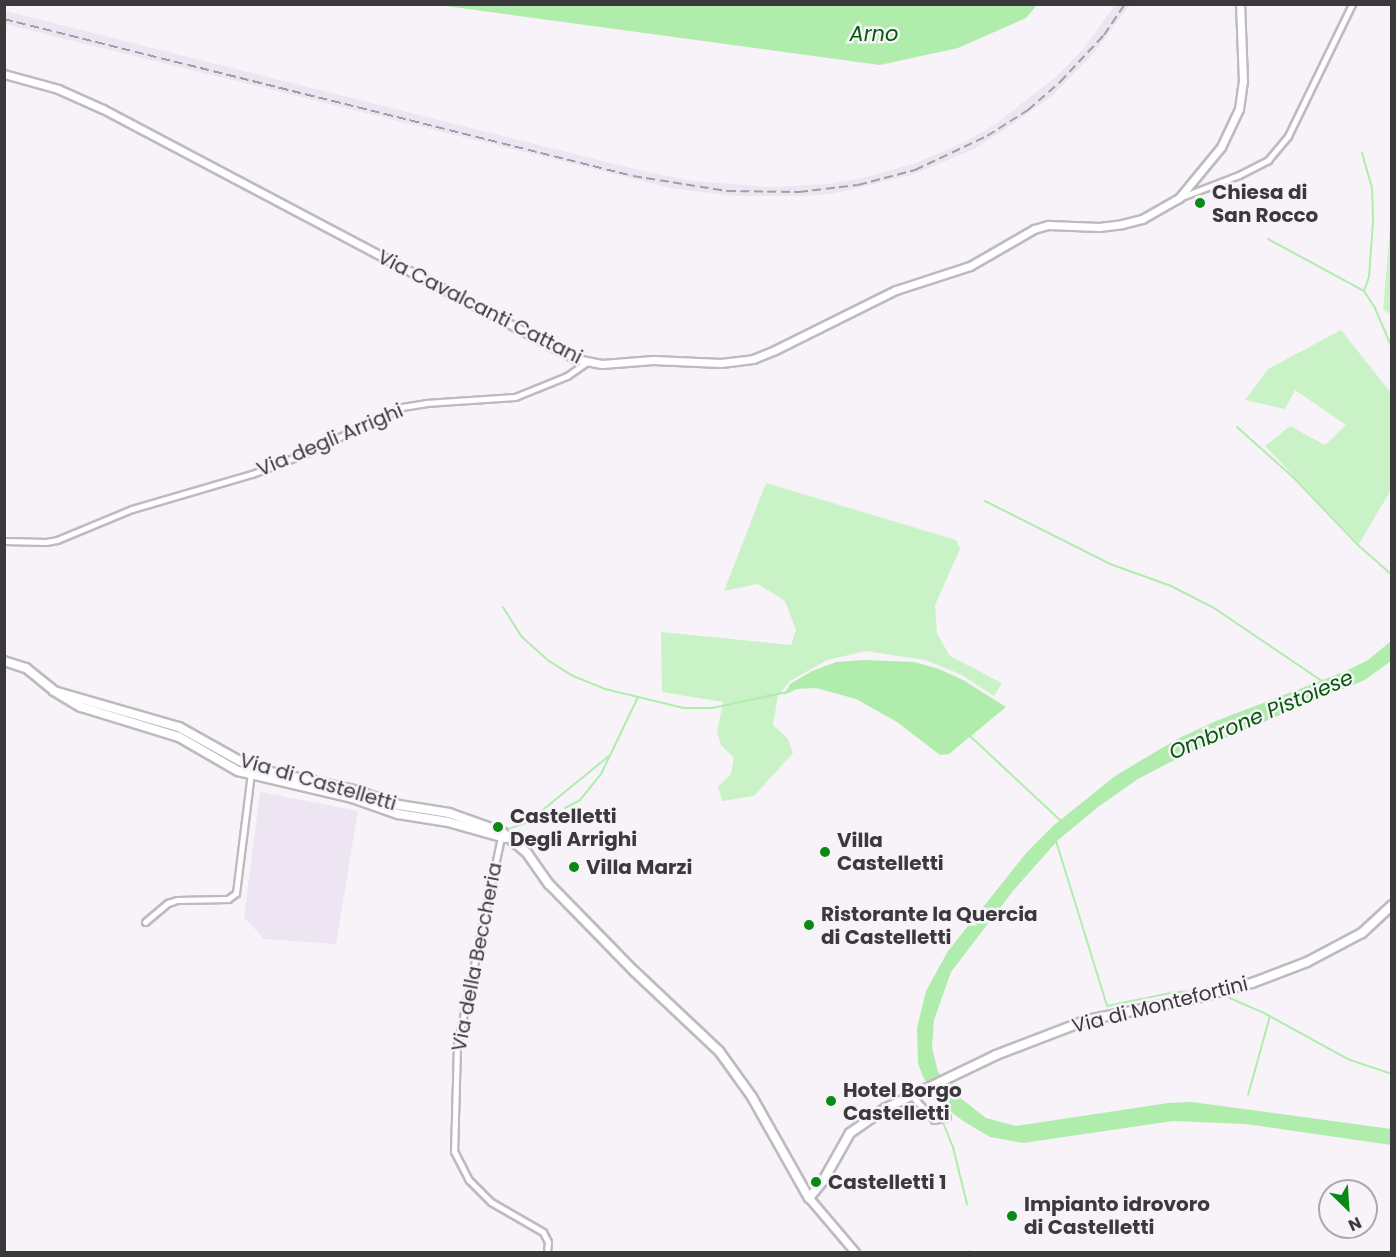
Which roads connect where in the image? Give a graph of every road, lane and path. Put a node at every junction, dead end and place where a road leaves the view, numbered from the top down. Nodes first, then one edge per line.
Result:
1 (1240, 4) edge
2 (1352, 4) edge
3 (4, 74) edge
4 (1179, 198) junction
5 (587, 363) junction
6 (4, 540) edge
7 (4, 661) edge
8 (251, 772) junction
9 (502, 835) junction
10 (1392, 906) edge
11 (145, 922) dead end
12 (916, 1093) junction
13 (947, 1117) dead end
14 (809, 1198) junction
15 (847, 1249) edge
16 (547, 1252) edge
17 (855, 1252) edge

1 - 4 street, Via Cavalcanti Cattani
2 - 4 street
3 - 5 street, Via Cavalcanti Cattani
4 - 5 street, Via Cavalcanti Cattani
5 - 6 street, Via degli Arrighi
7 - 8 main road, Via di Castelletti
8 - 9 main road, Via di Castelletti
8 - 11 street
9 - 14 main road, Via di Castelletti
9 - 16 street, Via della Beccheria
10 - 12 main road, Via di Montefortini
12 - 13 street
12 - 14 main road, Via di Montefortini
14 - 15 street
15 - 17 street

